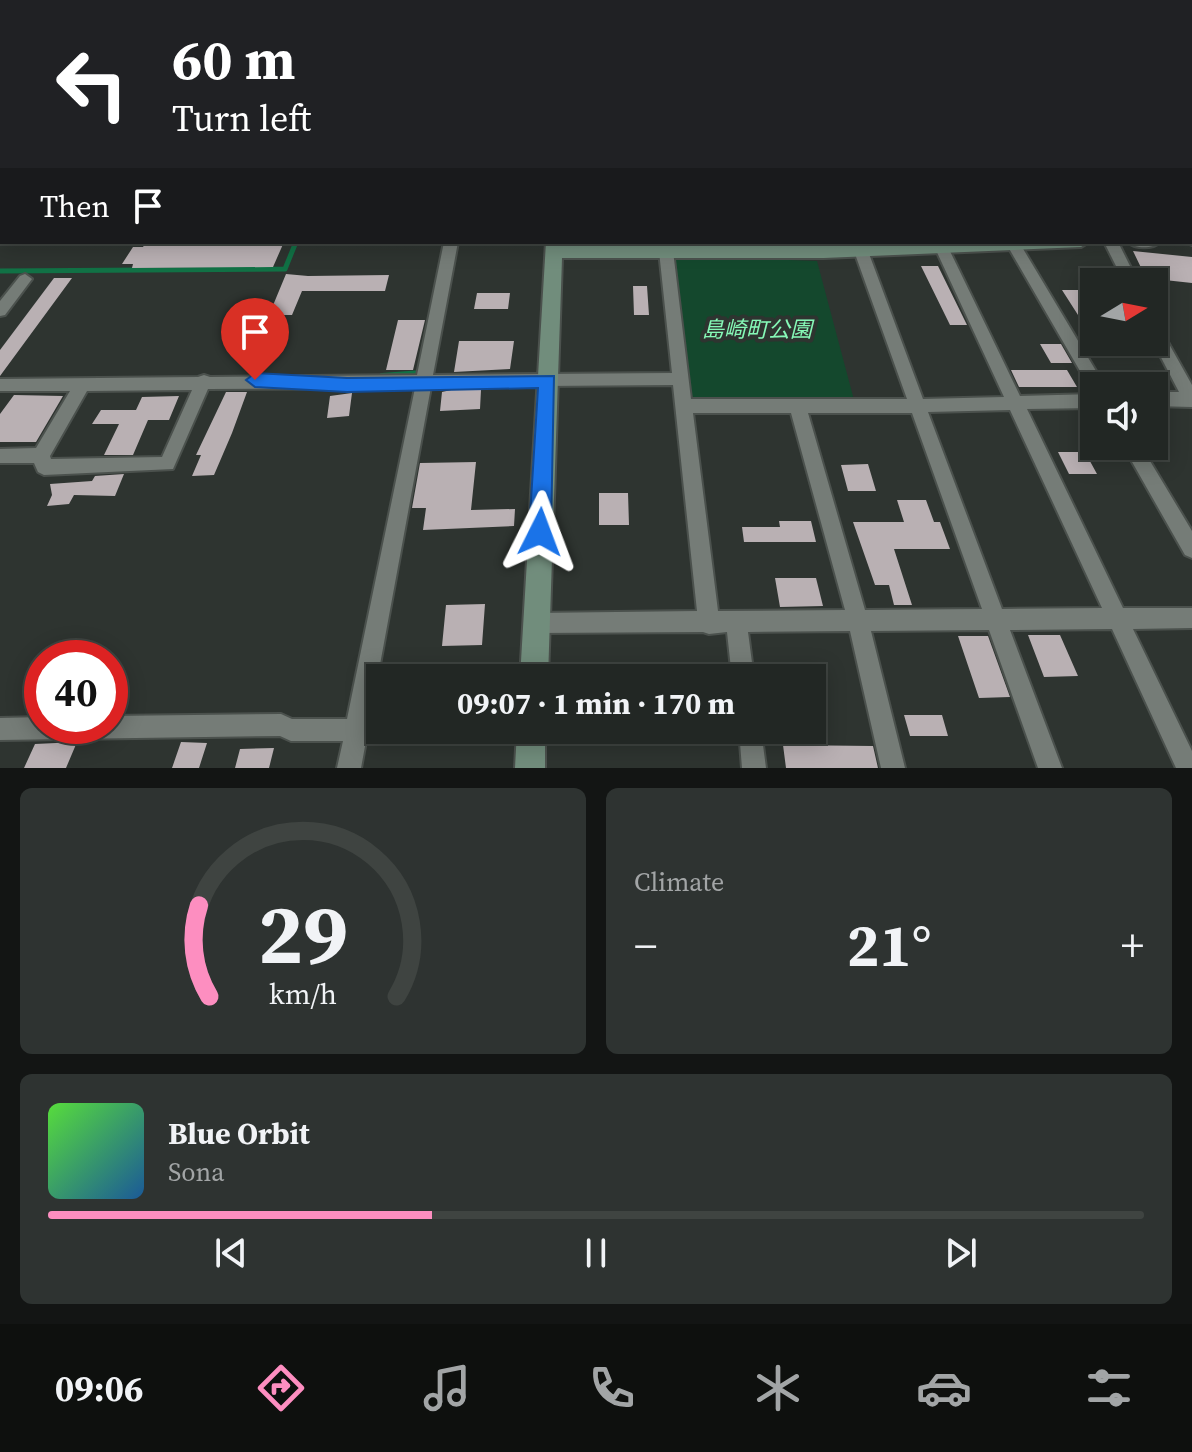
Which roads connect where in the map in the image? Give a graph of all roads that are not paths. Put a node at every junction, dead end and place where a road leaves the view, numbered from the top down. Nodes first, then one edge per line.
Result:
1 (451, 244) edge
2 (1036, 244) edge
3 (1112, 244) edge
4 (1014, 245) junction
5 (553, 247) edge
6 (710, 247) edge
7 (942, 248) junction
8 (666, 251) junction
9 (861, 251) junction
10 (1124, 268) edge
11 (25, 279) dead end
12 (0, 311) edge
13 (1168, 356) edge
14 (1089, 372) edge
15 (681, 379) junction
16 (204, 381) junction
17 (547, 381) junction
18 (83, 383) junction
19 (424, 383) junction
20 (0, 385) edge
21 (1168, 399) edge
22 (1191, 399) edge
23 (1080, 401) edge
24 (1015, 403) junction
25 (797, 405) junction
26 (684, 406) junction
27 (918, 406) junction
28 (41, 455) junction
29 (0, 456) edge
30 (1140, 460) edge
31 (1192, 549) edge
32 (1192, 618) edge
33 (1118, 619) junction
34 (858, 621) junction
35 (996, 621) junction
36 (536, 623) junction
37 (709, 624) junction
38 (737, 624) junction
39 (535, 664) edge
40 (741, 664) edge
41 (0, 729) edge
42 (356, 731) junction
43 (366, 731) edge
44 (531, 744) edge
45 (751, 744) edge
46 (349, 768) edge
47 (530, 768) edge
48 (754, 768) edge
49 (893, 768) edge
50 (1050, 768) edge
51 (1188, 768) edge

1 - 19 street
2 - 4 street
3 - 10 street
4 - 7 street
4 - 14 street
5 - 8 street
5 - 17 street
6 - 8 street
6 - 9 street
7 - 9 street
7 - 24 street
8 - 15 street
9 - 27 street
11 - 12 street
13 - 22 street
15 - 17 street
15 - 26 street
16 - 18 street
16 - 19 street
16 - 28 street
17 - 19 street
17 - 36 street
18 - 20 street
18 - 28 street
19 - 42 street
21 - 22 street
23 - 24 street
24 - 27 street
24 - 33 street
25 - 26 street
25 - 27 street
25 - 34 street
26 - 37 street
27 - 35 street
28 - 29 street
30 - 31 street
32 - 33 street
33 - 35 street
33 - 51 street
34 - 35 street
34 - 38 street
34 - 49 street
35 - 50 street
36 - 37 street
36 - 39 street
37 - 38 street
38 - 40 street
41 - 42 street
42 - 43 street
42 - 46 street
44 - 47 street
45 - 48 street

